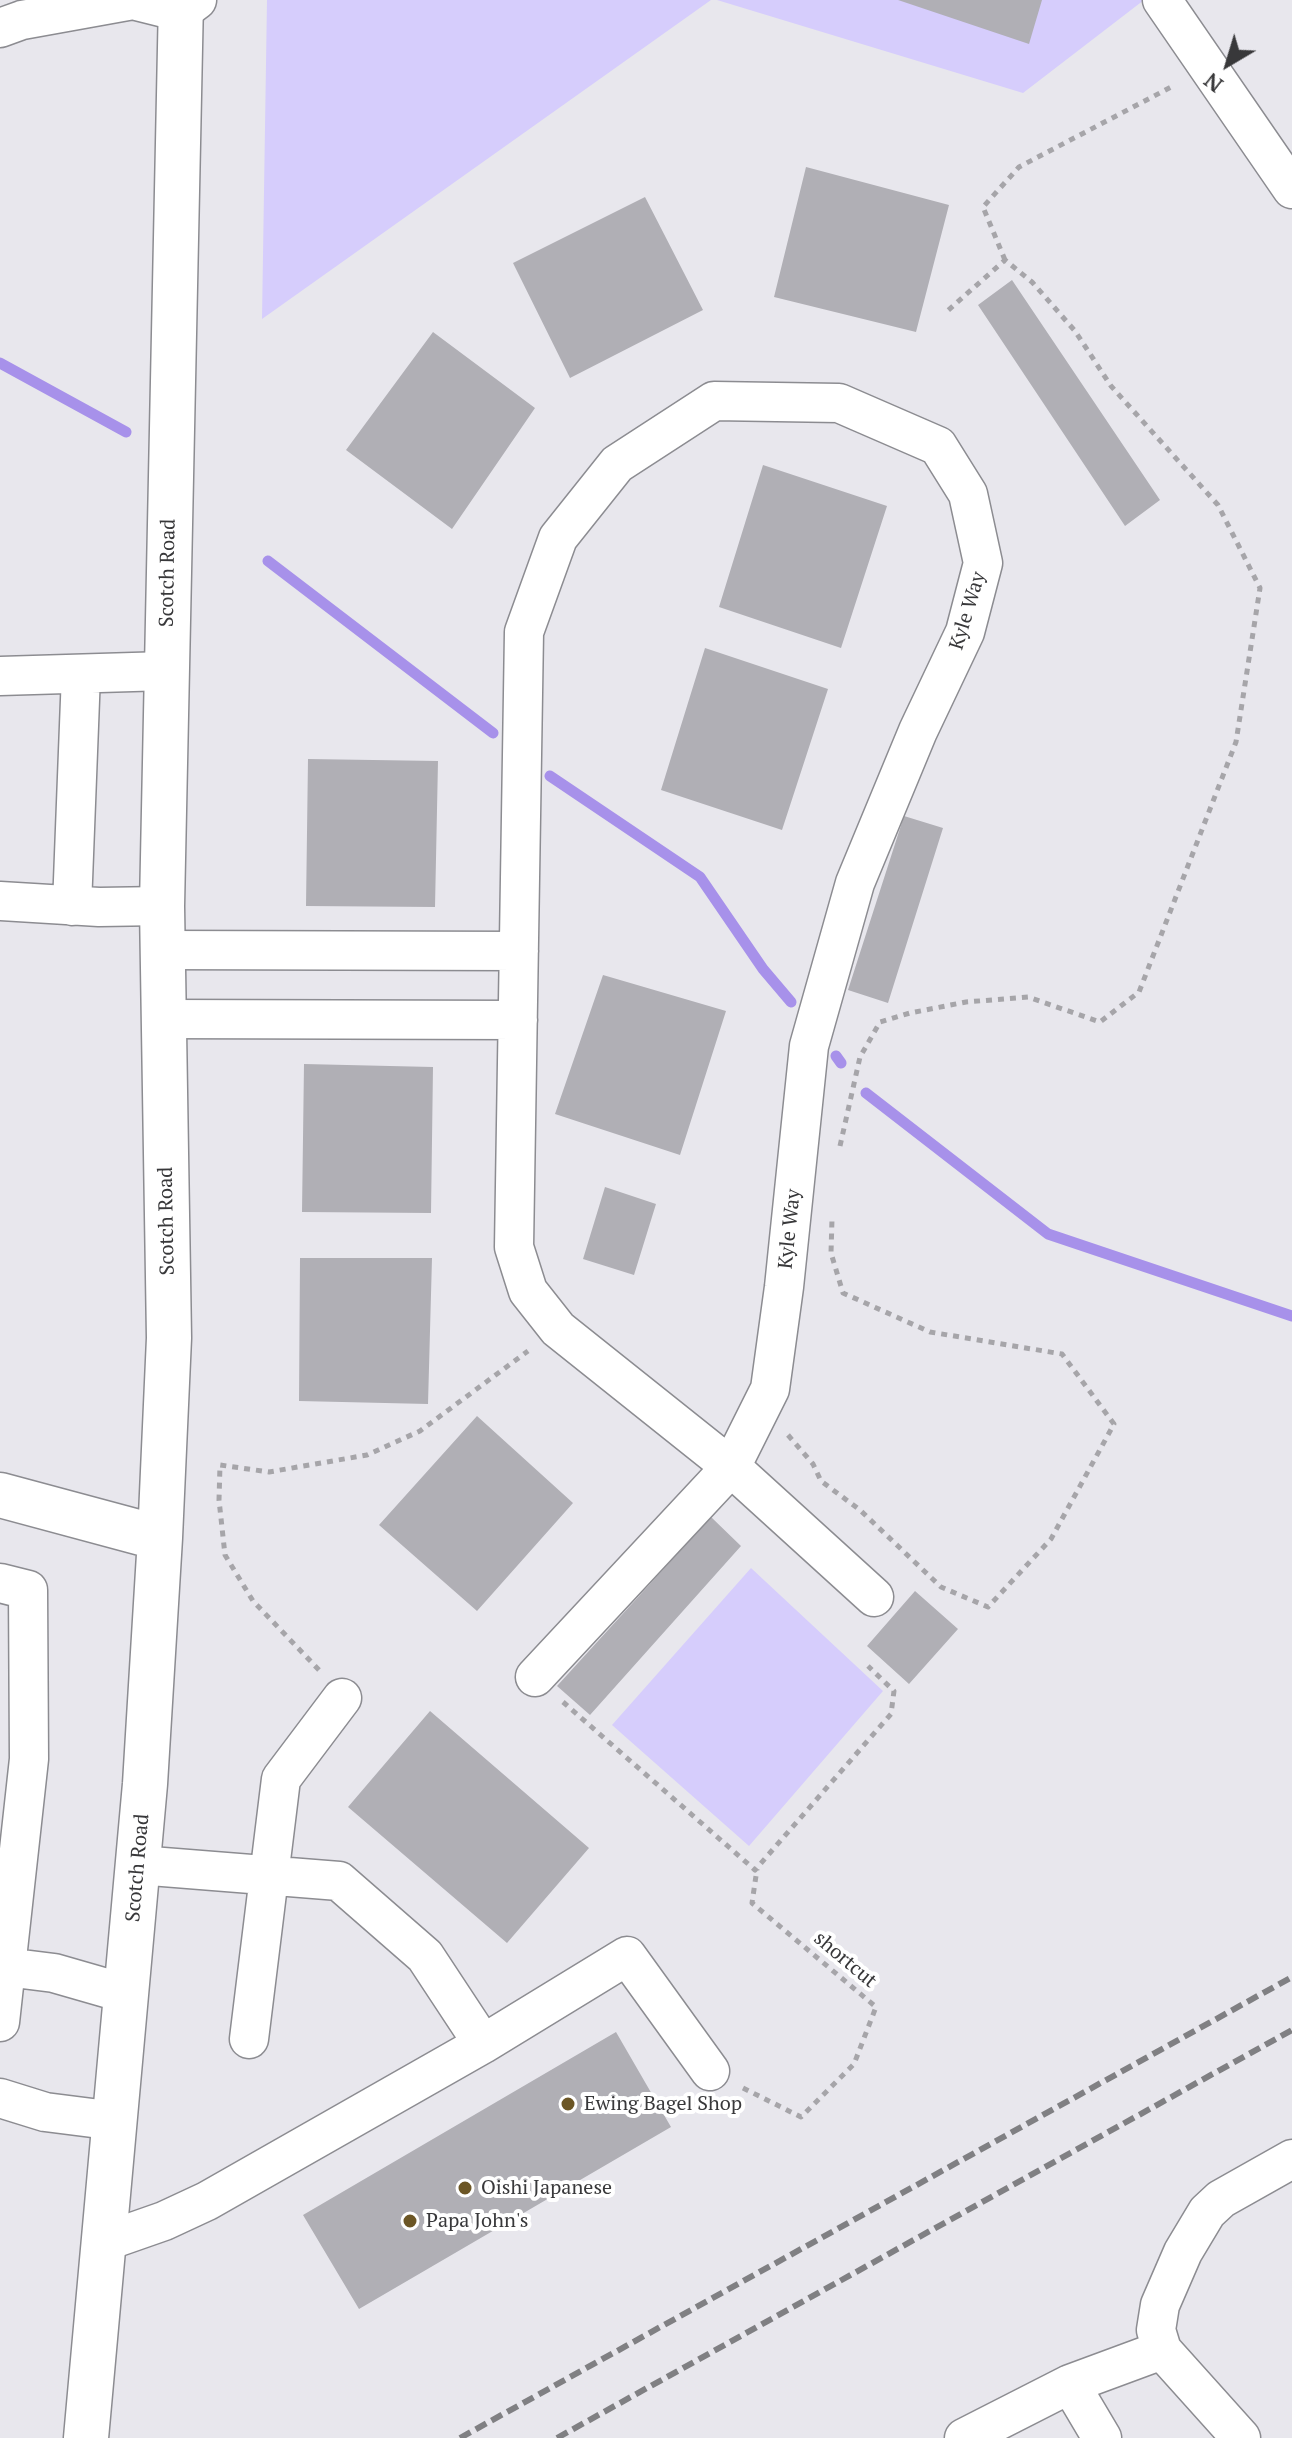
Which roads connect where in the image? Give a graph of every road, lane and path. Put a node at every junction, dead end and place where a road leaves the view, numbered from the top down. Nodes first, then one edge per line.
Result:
1 (1162, 0) edge
2 (186, 4) edge
3 (0, 28) edge
4 (1208, 67) junction
5 (1292, 189) edge
6 (1005, 260) junction
7 (944, 314) dead end
8 (166, 671) junction
9 (81, 674) junction
10 (0, 676) edge
11 (0, 901) edge
12 (72, 906) junction
13 (162, 906) junction
14 (163, 950) junction
15 (519, 951) junction
16 (164, 1019) junction
17 (518, 1020) junction
18 (838, 1153) dead end
19 (833, 1210) dead end
20 (558, 1329) junction
21 (758, 1414) junction
22 (731, 1467) junction
23 (0, 1495) edge
24 (160, 1538) junction
25 (0, 1583) edge
26 (874, 1597) dead end
27 (868, 1666) dead end
28 (535, 1677) joint
29 (342, 1698) joint
30 (760, 1864) junction
31 (138, 1865) junction
32 (270, 1875) junction
33 (5, 1927) edge
34 (6, 1967) junction
35 (127, 1994) junction
36 (0, 2022) edge
37 (249, 2039) dead end
38 (483, 2044) junction
39 (710, 2071) joint
40 (0, 2098) edge
41 (116, 2121) junction
42 (1292, 2159) edge
43 (104, 2242) junction
44 (1162, 2350) junction
45 (1070, 2384) junction
46 (86, 2438) edge
47 (964, 2438) edge
48 (1102, 2438) edge
49 (1241, 2438) edge

1 - 4 street
2 - 3 street
2 - 8 main road, Scotch Road
4 - 5 street
4 - 6 path
6 - 7 path
6 - 18 path
8 - 9 street
8 - 13 main road, Scotch Road
9 - 10 street
9 - 12 street
11 - 12 street
12 - 13 street
13 - 14 main road, Scotch Road
14 - 15 street
14 - 16 main road, Scotch Road
15 - 17 street, Kyle Way
15 - 21 street, Kyle Way
16 - 17 street
16 - 24 main road, Scotch Road
17 - 20 street, Kyle Way
19 - 21 path
20 - 22 street, Kyle Way
20 - 29 path
21 - 22 street, Kyle Way
22 - 26 street, Kyle Way
22 - 28 street, Kyle Way
23 - 24 main road
24 - 31 main road, Scotch Road
25 - 33 street
27 - 30 path
28 - 30 path
29 - 32 street
30 - 39 path, shortcut
31 - 32 street
31 - 35 main road, Scotch Road
32 - 37 street
32 - 38 street
33 - 34 street
34 - 35 street
34 - 36 street
35 - 41 main road, Scotch Road
38 - 39 street
38 - 43 street
40 - 41 street
41 - 43 main road, Scotch Road
42 - 44 street
43 - 46 main road, Scotch Road
44 - 45 street
44 - 49 street
45 - 47 street
45 - 48 street

